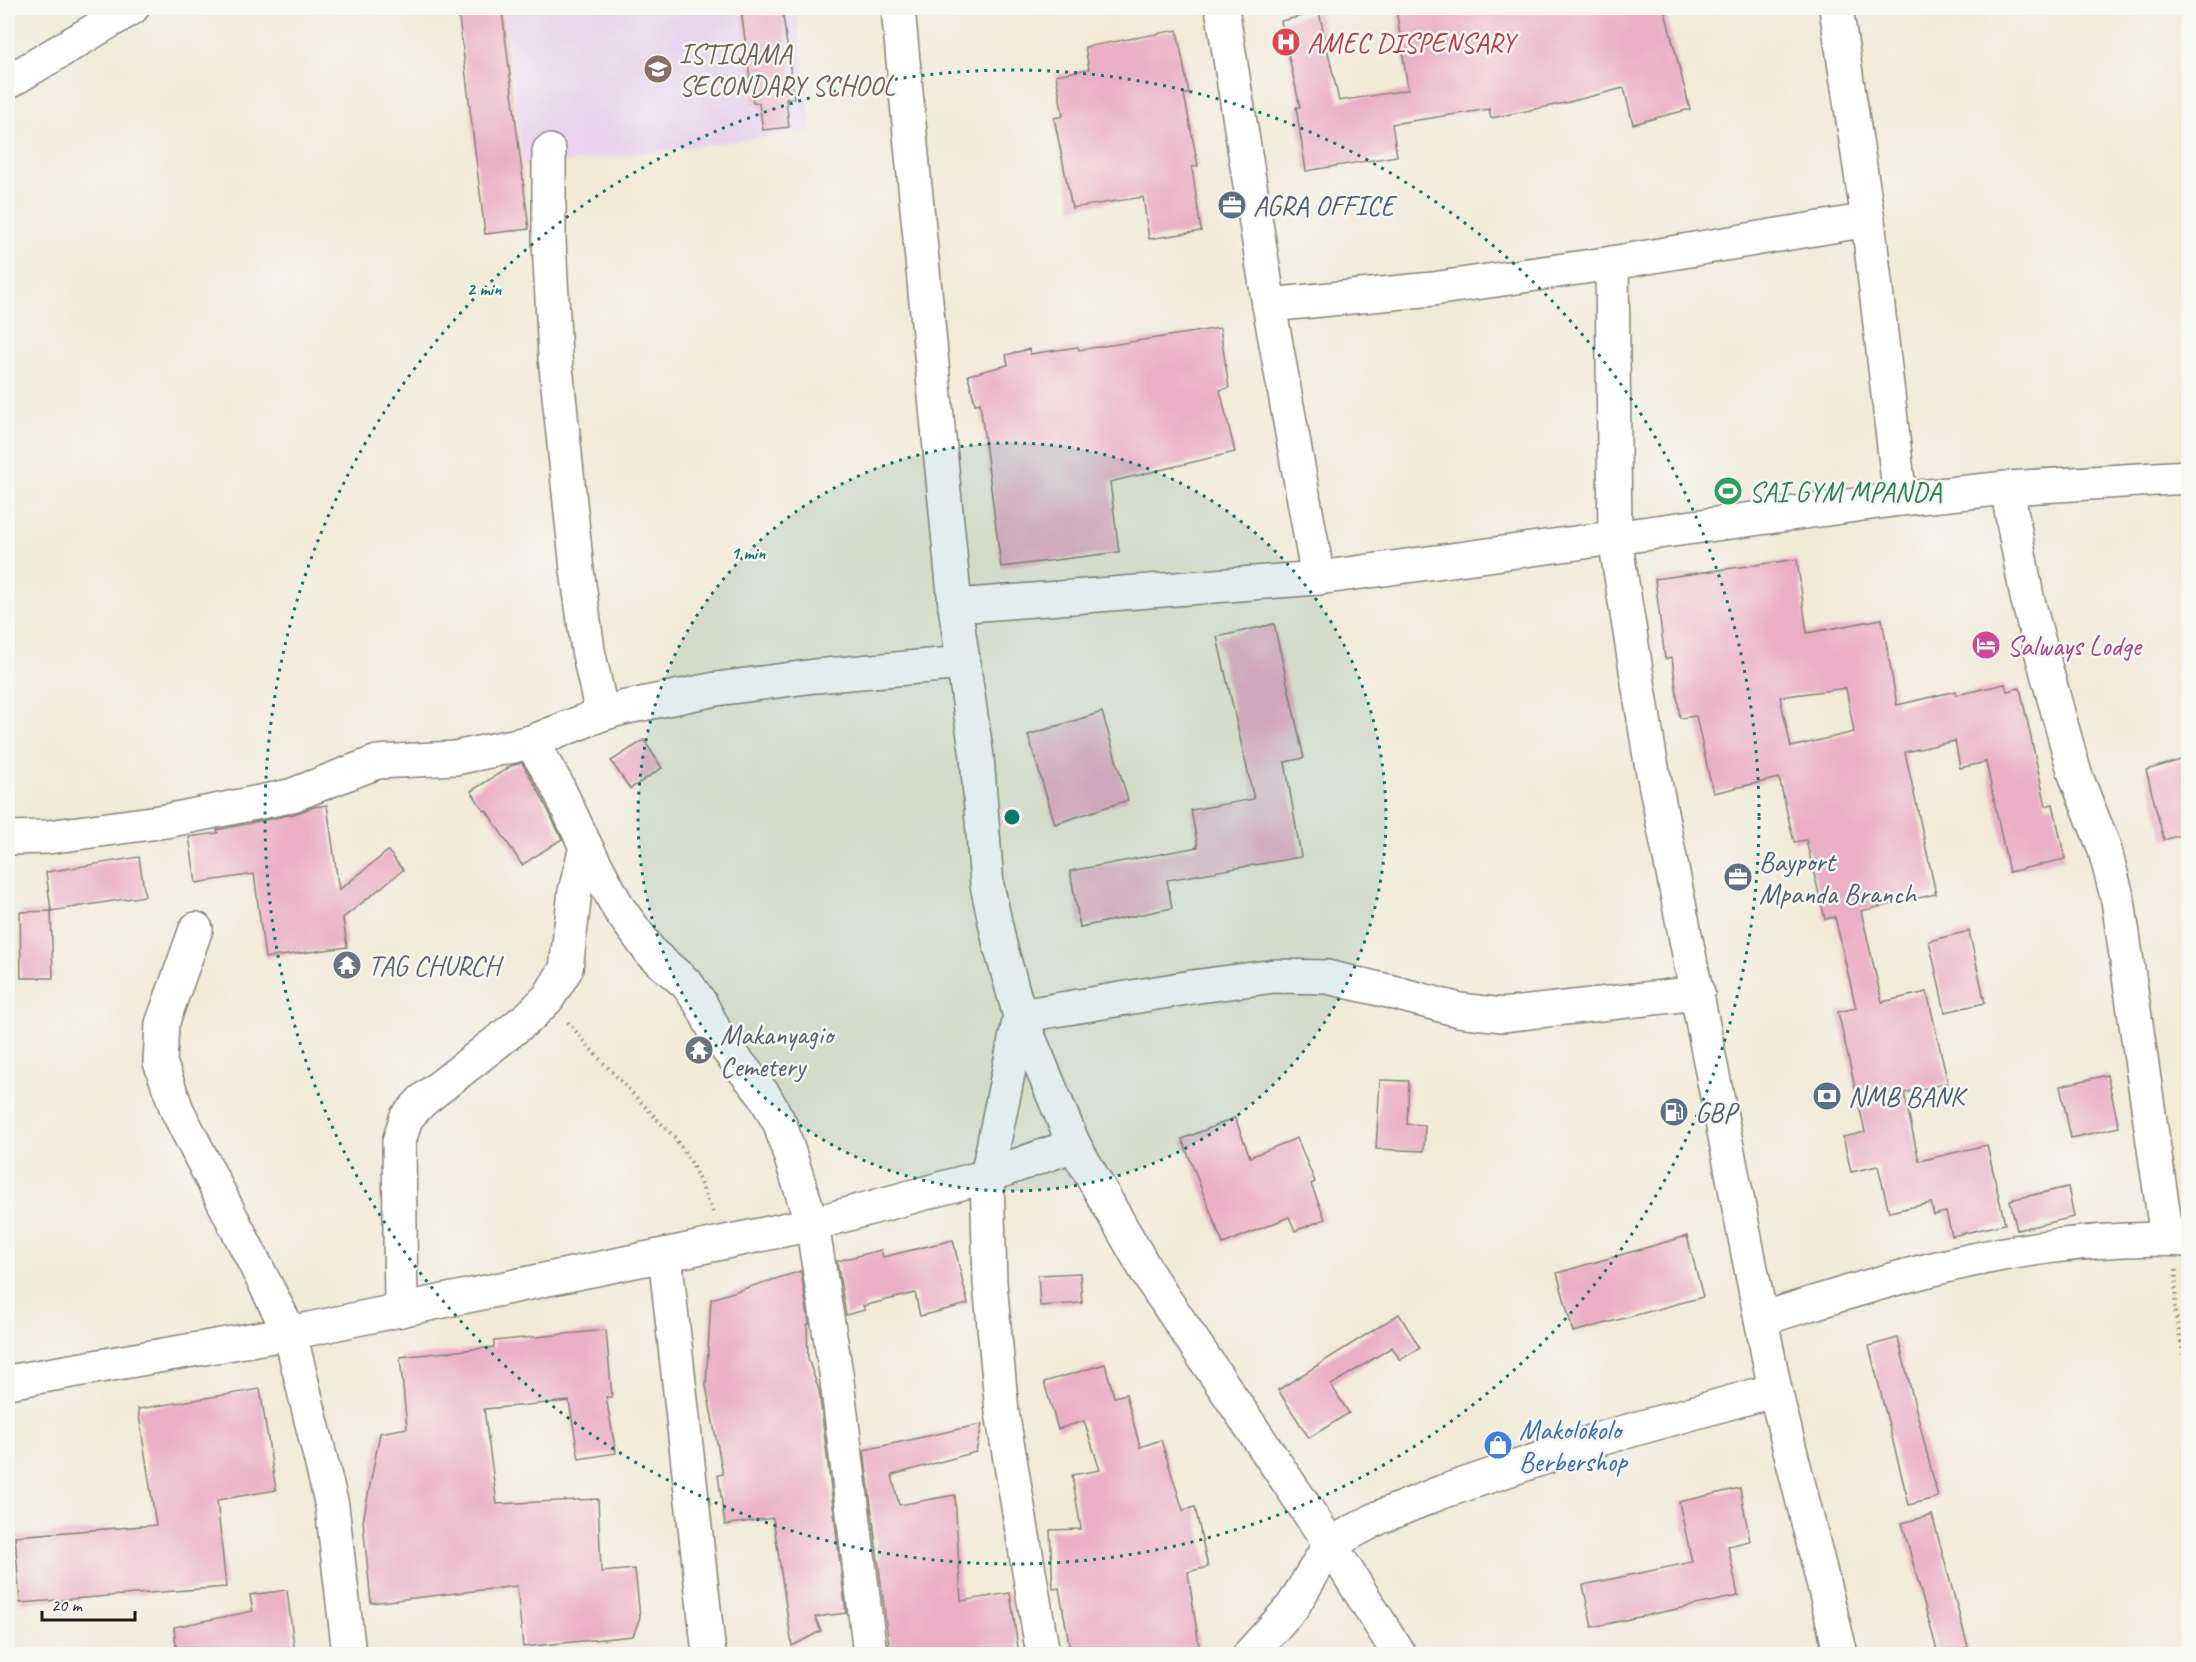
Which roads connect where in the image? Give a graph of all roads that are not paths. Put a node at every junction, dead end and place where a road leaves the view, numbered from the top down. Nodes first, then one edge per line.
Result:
1 (132, 8) edge
2 (902, 8) edge
3 (1222, 8) edge
4 (1836, 8) edge
5 (8, 82) edge
6 (549, 151) dead end
7 (1868, 220) junction
8 (1612, 263) junction
9 (1269, 305) junction
10 (2188, 477) edge
11 (2007, 488) junction
12 (1900, 499) junction
13 (1615, 539) junction
14 (1318, 578) junction
15 (955, 606) junction
16 (963, 663) junction
17 (602, 714) junction
18 (531, 742) junction
19 (8, 838) edge
20 (586, 847) junction
21 (196, 929) dead end
22 (1698, 993) junction
23 (1020, 1016) junction
24 (1074, 1145) junction
25 (987, 1176) junction
26 (812, 1224) junction
27 (2178, 1239) edge
28 (665, 1255) junction
29 (400, 1310) junction
30 (1761, 1319) junction
31 (290, 1333) junction
32 (8, 1382) edge
33 (1775, 1389) junction
34 (1330, 1544) junction
35 (349, 1654) edge
36 (710, 1654) edge
37 (870, 1654) edge
38 (1043, 1654) edge
39 (1250, 1654) edge
40 (1399, 1654) edge
41 (1841, 1654) edge

1 - 5 street
2 - 15 street
3 - 9 street
4 - 7 street
6 - 17 street
7 - 8 street
7 - 12 street
8 - 9 street
8 - 13 street
9 - 14 street
10 - 11 street
11 - 12 street
11 - 27 street
12 - 13 street
13 - 14 street
13 - 22 street
14 - 15 street
15 - 16 street
16 - 17 street
16 - 23 street
17 - 18 street
18 - 19 street
18 - 20 street
20 - 26 street
20 - 29 street
21 - 31 street
22 - 23 street
22 - 30 street
23 - 24 street
23 - 25 street
24 - 25 street
24 - 34 street
25 - 26 street
25 - 38 street
26 - 28 street
26 - 37 street
27 - 30 street
28 - 29 street
28 - 36 street
29 - 31 street
30 - 33 street
31 - 32 street
31 - 35 street
33 - 34 street
33 - 41 street
34 - 39 street
34 - 40 street

